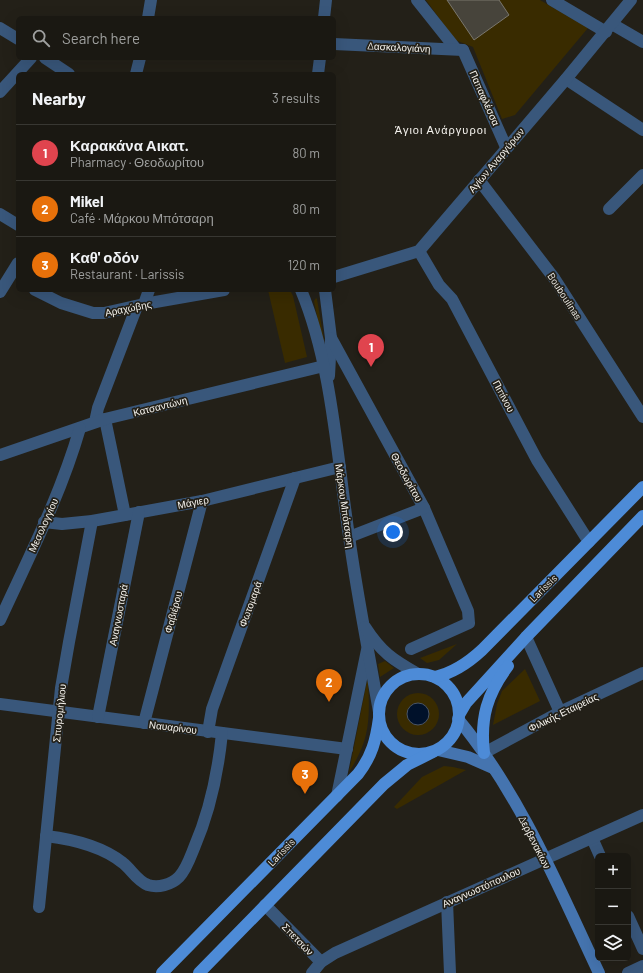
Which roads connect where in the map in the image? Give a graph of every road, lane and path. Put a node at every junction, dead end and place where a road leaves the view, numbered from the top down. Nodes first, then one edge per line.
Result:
1 (151, 0) edge
2 (326, 0) edge
3 (417, 0) edge
4 (552, 0) edge
5 (631, 0) edge
6 (148, 16) edge
7 (324, 16) edge
8 (0, 28) edge
9 (609, 28) junction
10 (16, 38) edge
11 (643, 42) edge
12 (336, 44) edge
13 (460, 50) junction
14 (29, 60) edge
15 (48, 60) edge
16 (140, 60) edge
17 (320, 60) edge
18 (18, 72) edge
19 (66, 72) edge
20 (136, 72) edge
21 (318, 72) edge
22 (16, 74) edge
23 (566, 79) junction
24 (0, 92) edge
25 (643, 130) edge
26 (506, 147) junction
27 (643, 175) edge
28 (479, 180) junction
29 (609, 209) dead end
30 (0, 214) edge
31 (16, 224) edge
32 (419, 251) junction
33 (336, 276) edge
34 (14, 279) edge
35 (0, 292) edge
36 (39, 292) edge
37 (148, 292) edge
38 (213, 292) edge
39 (302, 292) edge
40 (326, 292) edge
41 (140, 305) junction
42 (331, 338) junction
43 (324, 366) junction
44 (328, 389) junction
45 (643, 417) edge
46 (100, 421) junction
47 (80, 428) junction
48 (0, 456) edge
49 (340, 467) junction
50 (295, 478) junction
51 (643, 487) edge
52 (202, 501) junction
53 (424, 508) junction
54 (139, 512) junction
55 (125, 514) junction
56 (643, 516) edge
57 (92, 521) junction
58 (44, 522) junction
59 (349, 537) junction
60 (589, 542) junction
61 (5, 594) edge
62 (0, 620) edge
63 (363, 623) junction
64 (526, 637) junction
65 (411, 649) dead end
66 (367, 650) junction
67 (643, 673) edge
68 (418, 674) junction
69 (435, 678) junction
70 (0, 704) edge
71 (59, 712) junction
72 (560, 712) junction
73 (379, 715) junction
74 (458, 717) junction
75 (98, 718) junction
76 (144, 723) junction
77 (208, 732) junction
78 (222, 733) junction
79 (347, 749) junction
80 (436, 751) junction
81 (484, 753) junction
82 (494, 769) junction
83 (337, 796) junction
84 (643, 815) edge
85 (46, 836) junction
86 (592, 838) junction
87 (599, 853) edge
88 (544, 859) junction
89 (447, 902) junction
90 (266, 905) junction
91 (39, 907) dead end
92 (631, 923) edge
93 (643, 949) edge
94 (321, 962) junction
95 (643, 966) edge
96 (162, 973) edge
97 (199, 973) edge
98 (312, 973) edge
99 (450, 973) edge
100 (600, 973) edge
101 (628, 973) edge

1 - 6 street
2 - 7 street
3 - 13 street, Παπαφλέσσα
4 - 9 street
5 - 9 street, Αγίων Αναργύρων
8 - 10 street
9 - 11 street
9 - 23 street, Αγίων Αναργύρων
12 - 13 street, Δασκαλογιάνη
13 - 26 street, Παπαφλέσσα
14 - 18 street
15 - 19 street
16 - 20 street
17 - 21 street
22 - 24 street
23 - 25 street
23 - 26 street, Αγίων Αναργύρων
26 - 28 street, Αγίων Αναργύρων
27 - 29 street
28 - 32 street, Αγίων Αναργύρων
28 - 45 street, Bouboulinas
30 - 31 street
32 - 33 street
32 - 60 street, Πιπίνου
34 - 35 street
36 - 41 street, Αραχώβης
37 - 41 street
38 - 41 street, Αραχώβης
39 - 43 street, Μάρκου Μπότσαρη
40 - 42 street, Μάρκου Μπότσαρη
41 - 46 street
42 - 44 street, Μάρκου Μπότσαρη
42 - 53 street, Θεοδωρίτου
43 - 44 street, Μάρκου Μπότσαρη
43 - 46 street, Κατσαντώνη
44 - 49 street, Μάρκου Μπότσαρη
46 - 47 street, Κατσαντώνη
46 - 55 street
47 - 48 street, Κατσαντώνη
47 - 58 street, Μεσολογγίου
49 - 50 street, Μάγιερ
49 - 59 street, Μάρκου Μπότσαρη
50 - 52 street, Μάγιερ
50 - 77 street, Φωτομαρά
51 - 60 main road, Larissis
52 - 54 street, Μάγιερ
52 - 76 street, Φαβιέρου
53 - 59 street
53 - 65 street, Θεοδωρίτου
54 - 55 street, Μάγιερ
54 - 75 street, Αναγνωσταρά
55 - 57 street, Μάγιερ
56 - 64 main road
57 - 58 street, Μάγιερ
57 - 71 street, Σπυρομήλιου
58 - 61 street, Μεσολογγίου
59 - 63 street, Μάρκου Μπότσαρη
60 - 69 main road, Larissis
61 - 62 street, Μεσολογγίου
63 - 66 street, Μάρκου Μπότσαρη
63 - 68 street
64 - 72 street
64 - 74 main road
64 - 81 main road
66 - 73 street, Μάρκου Μπότσαρη
66 - 79 street
67 - 72 street, Φιλικής Εταιρείας
68 - 69 main road
68 - 73 main road
69 - 74 main road
70 - 71 street, Ναυαρίνου
71 - 75 street, Ναυαρίνου
71 - 85 street, Σπυρομήλιου
72 - 81 street, Φιλικής Εταιρείας
73 - 80 main road
73 - 83 main road, Larissis
74 - 80 main road
74 - 81 main road, Δερβενακίων
75 - 76 street, Ναυαρίνου
76 - 77 street, Ναυαρίνου
77 - 78 street, Ναυαρίνου
78 - 79 street, Ναυαρίνου
78 - 85 street
79 - 83 street
80 - 82 main road
80 - 90 main road
81 - 82 main road, Δερβενακίων
82 - 88 main road, Δερβενακίων
83 - 96 main road, Larissis
84 - 86 street, Αναγνωστόπουλου
85 - 91 street, Σπυρομήλιου
86 - 87 street
86 - 88 street, Αναγνωστόπουλου
88 - 89 street, Αναγνωστόπουλου
88 - 100 main road, Δερβενακίων
89 - 94 street, Αναγνωστόπουλου
89 - 99 street
90 - 94 street, Σπετσών
90 - 97 main road
92 - 93 street
94 - 98 street, Σπετσών
95 - 101 street

